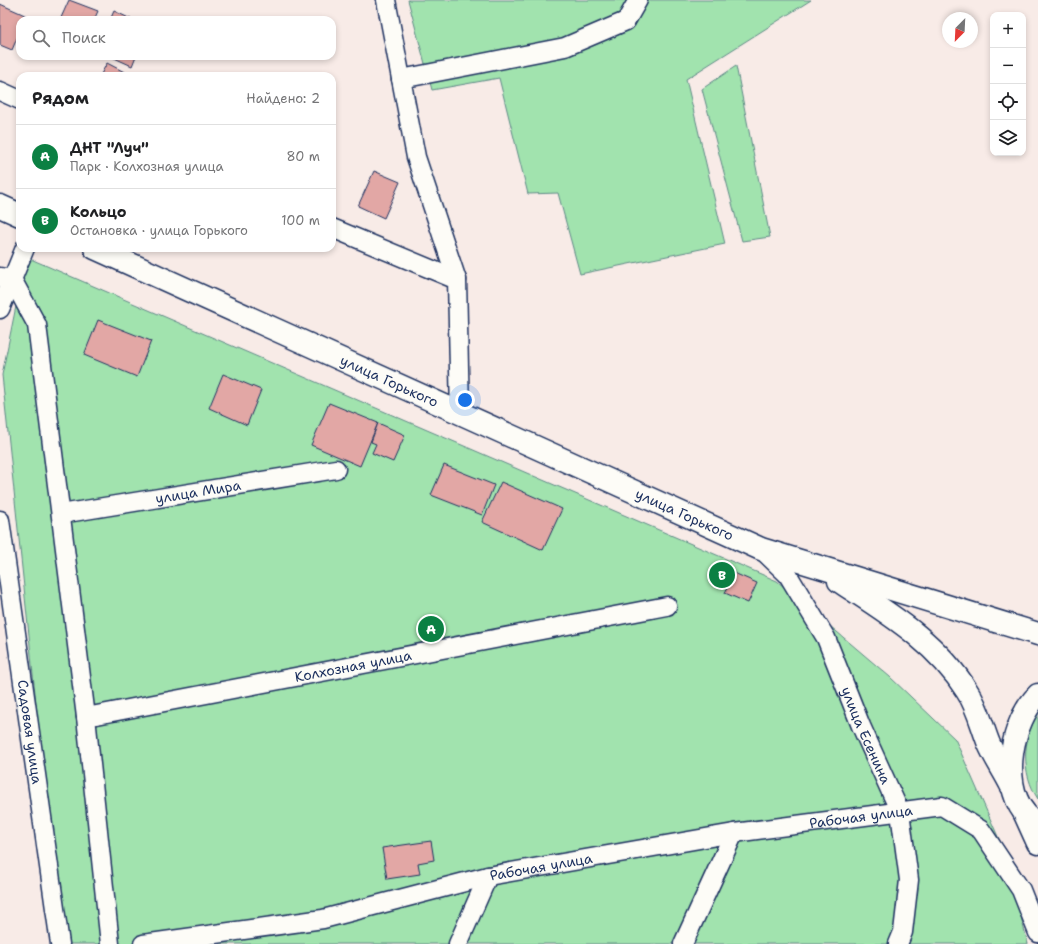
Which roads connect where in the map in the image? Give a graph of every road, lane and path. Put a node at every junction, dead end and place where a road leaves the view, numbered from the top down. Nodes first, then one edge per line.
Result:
1 (386, 0) edge
2 (638, 0) edge
3 (401, 79) junction
4 (0, 91) edge
5 (16, 98) edge
6 (0, 206) edge
7 (16, 213) edge
8 (336, 230) edge
9 (22, 252) edge
10 (104, 252) edge
11 (6, 278) edge
12 (457, 280) junction
13 (0, 309) edge
14 (460, 413) junction
15 (336, 469) dead end
16 (61, 514) junction
17 (0, 520) edge
18 (760, 549) junction
19 (818, 567) junction
20 (667, 606) dead end
21 (1038, 634) edge
22 (1038, 695) edge
23 (86, 717) junction
24 (1011, 784) junction
25 (900, 812) junction
26 (1031, 818) edge
27 (734, 832) junction
28 (1038, 843) edge
29 (488, 876) junction
30 (1038, 933) edge
31 (60, 944) edge
32 (110, 944) edge
33 (143, 944) edge
34 (458, 944) edge
35 (683, 944) edge
36 (898, 944) edge

1 - 3 street
2 - 3 street
3 - 12 street
4 - 5 street
6 - 7 main road
8 - 12 street
9 - 11 street
10 - 14 main road, улица Горького
11 - 13 street
11 - 16 street
12 - 14 street
14 - 18 main road, улица Горького
15 - 16 street, улица Мира
16 - 23 street
17 - 31 street, Садовая улица
18 - 19 main road, улица Горького
18 - 25 street, улица Есенина
19 - 21 main road, улица Горького
19 - 24 main road
20 - 23 street, Колхозная улица
22 - 24 main road
23 - 32 street
24 - 26 main road
25 - 27 street, Рабочая улица
25 - 30 street, Рабочая улица
25 - 36 street, улица Есенина
26 - 28 main road
27 - 29 street, Рабочая улица
27 - 35 street
29 - 33 street, Рабочая улица
29 - 34 street

